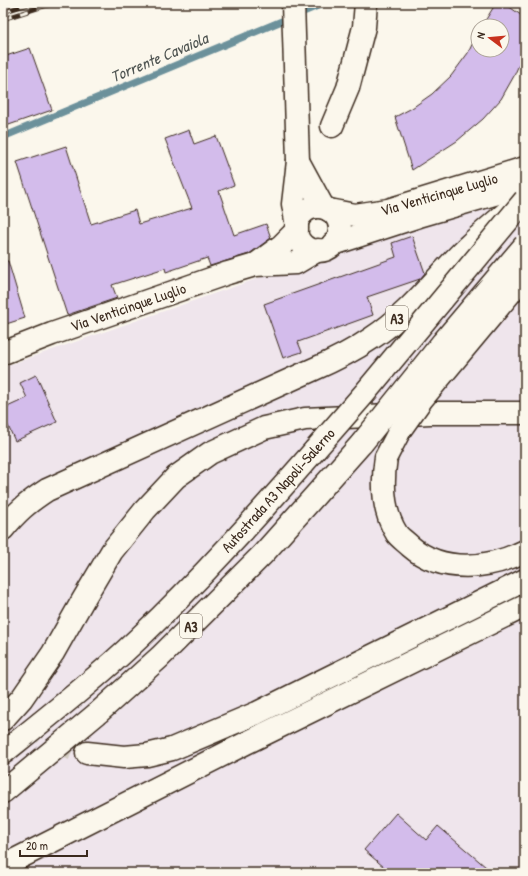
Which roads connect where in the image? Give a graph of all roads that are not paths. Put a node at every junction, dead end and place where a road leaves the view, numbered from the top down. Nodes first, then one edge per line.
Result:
1 (293, 3) edge
2 (366, 3) edge
3 (332, 126) dead end
4 (298, 161) junction
5 (525, 168) edge
6 (525, 185) edge
7 (525, 196) edge
8 (525, 200) edge
9 (326, 208) junction
10 (297, 228) junction
11 (525, 245) edge
12 (326, 247) junction
13 (255, 265) junction
14 (525, 272) edge
15 (3, 353) edge
16 (525, 413) edge
17 (3, 530) edge
18 (525, 551) edge
19 (525, 580) edge
20 (525, 606) edge
21 (3, 719) edge
22 (3, 753) edge
23 (87, 754) tunnel mouth
24 (3, 792) edge
25 (3, 866) edge

1 - 4 main road
2 - 3 main road
4 - 9 main road
4 - 10 main road
5 - 9 main road, Via Venticinque Luglio
6 - 12 main road, Via Venticinque Luglio
7 - 17 main road, A3
8 - 22 main road, Autostrada A3 Napoli-Salerno / A3, bridge
9 - 10 main road, Via Venticinque Luglio
9 - 12 main road
10 - 12 main road
10 - 13 main road, Via Venticinque Luglio
11 - 24 main road, Autostrada A3 Napoli-Salerno / A3, bridge
12 - 13 main road, Via Venticinque Luglio
13 - 15 main road, Via Venticinque Luglio
14 - 18 main road, bridge
16 - 21 main road
19 - 23 main road
20 - 25 main road

